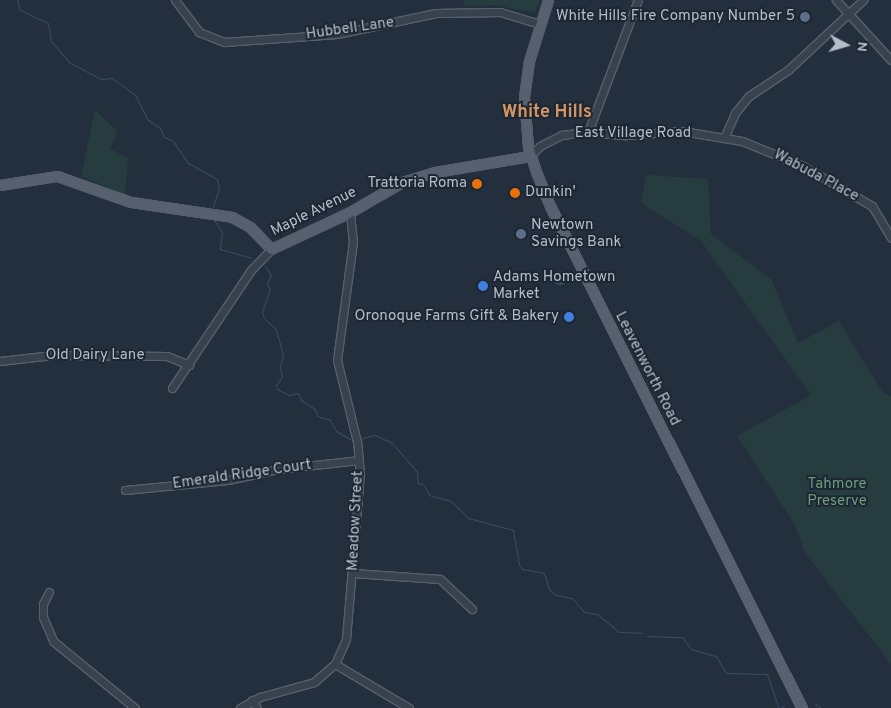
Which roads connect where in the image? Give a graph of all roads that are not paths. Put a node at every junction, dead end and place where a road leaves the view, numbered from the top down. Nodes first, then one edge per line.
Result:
1 (175, 0) edge
2 (548, 0) edge
3 (638, 0) edge
4 (836, 0) edge
5 (863, 0) edge
6 (846, 14) junction
7 (540, 24) junction
8 (891, 60) edge
9 (588, 132) junction
10 (724, 138) junction
11 (530, 156) junction
12 (0, 185) edge
13 (350, 212) junction
14 (891, 238) edge
15 (271, 249) junction
16 (0, 361) edge
17 (189, 365) junction
18 (172, 388) dead end
19 (359, 460) junction
20 (125, 490) dead end
21 (353, 573) junction
22 (49, 592) dead end
23 (472, 609) dead end
24 (335, 664) junction
25 (252, 700) junction
26 (135, 708) edge
27 (240, 708) edge
28 (257, 708) edge
29 (409, 708) edge
30 (802, 708) edge

1 - 7 street, Hubbell Lane
2 - 7 main road, Leavenworth Road
3 - 9 street
4 - 6 street
5 - 6 street
6 - 8 street
6 - 10 street
7 - 11 main road, Leavenworth Road
9 - 10 street, East Village Road
9 - 11 street, East Village Road
10 - 14 street, Wabuda Place
11 - 13 main road, Maple Avenue
11 - 30 main road, Leavenworth Road
12 - 15 main road, Maple Avenue
13 - 15 main road, Maple Avenue
13 - 19 street, Meadow Street
15 - 17 street
16 - 17 street, Old Dairy Lane
17 - 18 street
19 - 20 street, Emerald Ridge Court
19 - 21 street, Meadow Street
21 - 23 street
21 - 24 street, Meadow Street
22 - 26 street
24 - 25 street, Meadow Street
24 - 29 street
25 - 27 street, Meadow Street
25 - 28 street

